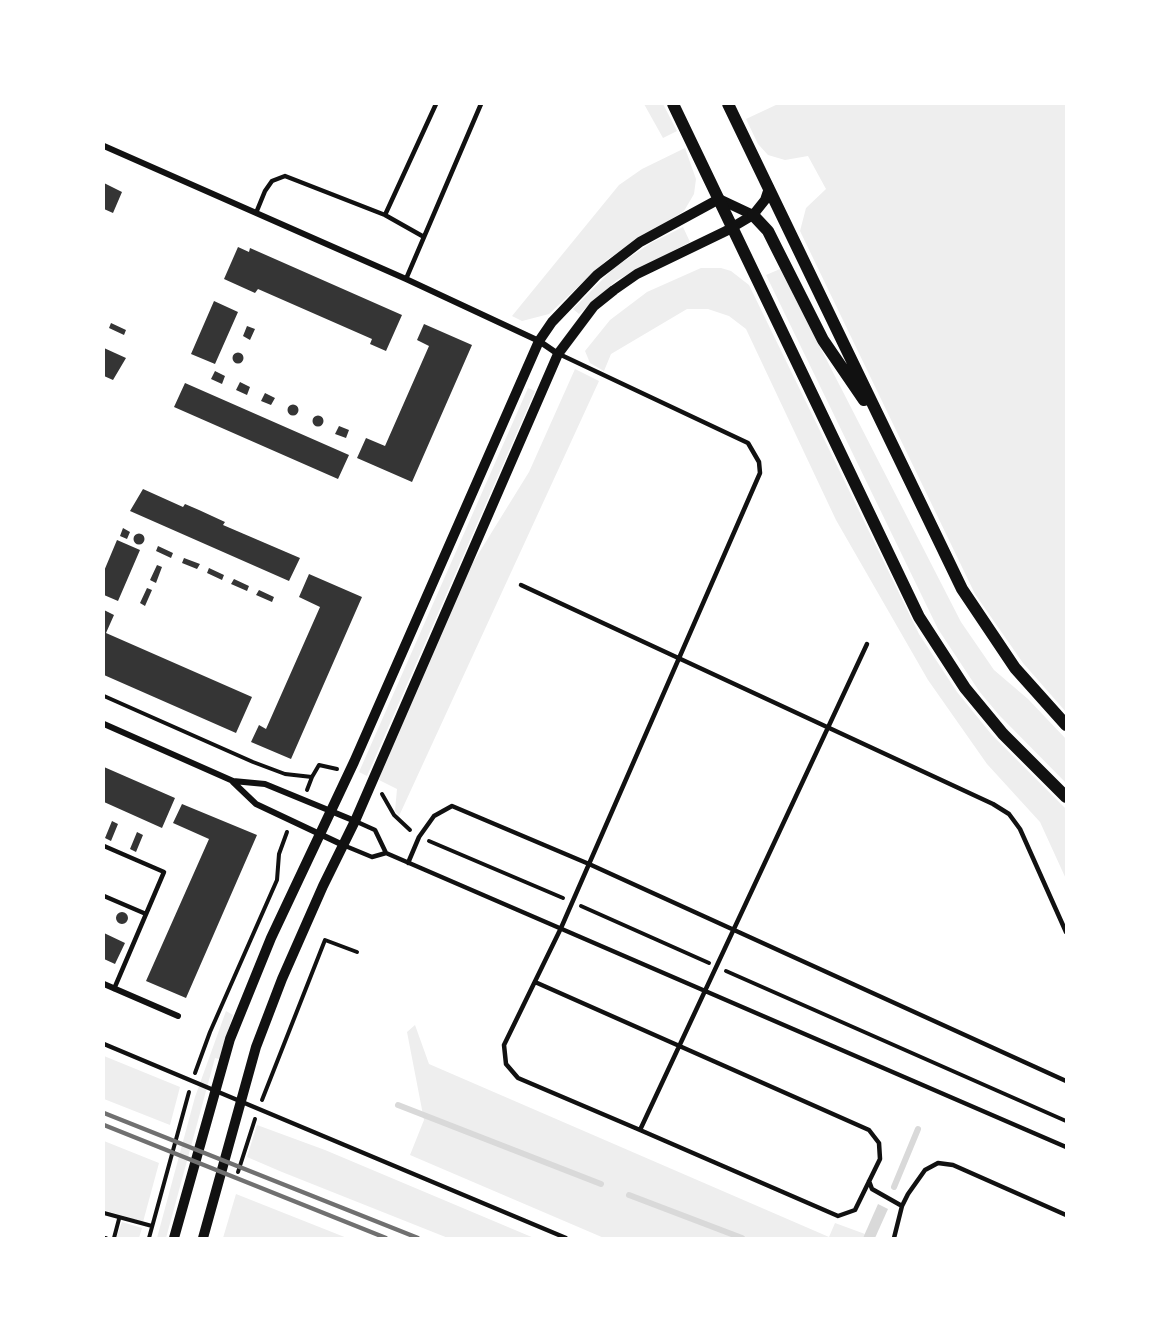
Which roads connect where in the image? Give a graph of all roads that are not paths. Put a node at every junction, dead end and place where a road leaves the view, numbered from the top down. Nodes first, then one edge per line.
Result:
1 (436, 104) edge
2 (481, 104) edge
3 (673, 104) edge
4 (728, 104) edge
5 (104, 146) edge
6 (769, 188) junction
7 (719, 199) junction
8 (256, 213) junction
9 (386, 215) junction
10 (753, 215) junction
11 (733, 227) junction
12 (424, 237) junction
13 (406, 279) junction
14 (539, 340) junction
15 (558, 354) junction
16 (883, 428) junction
17 (521, 585) dead end
18 (867, 644) dead end
19 (680, 659) junction
20 (104, 724) edge
21 (1066, 725) edge
22 (829, 728) junction
23 (233, 781) junction
24 (1066, 797) edge
25 (331, 811) junction
26 (355, 821) junction
27 (320, 834) junction
28 (343, 845) junction
29 (104, 846) edge
30 (386, 853) junction
31 (408, 863) junction
32 (589, 864) junction
33 (104, 896) edge
34 (146, 914) junction
35 (561, 928) junction
36 (734, 930) junction
37 (1066, 932) edge
38 (535, 982) junction
39 (104, 984) edge
40 (114, 988) junction
41 (705, 991) junction
42 (178, 1016) dead end
43 (104, 1044) edge
44 (679, 1046) junction
45 (1066, 1081) edge
46 (640, 1130) junction
47 (1066, 1147) edge
48 (869, 1181) junction
49 (902, 1206) junction
50 (1066, 1215) edge
51 (174, 1239) edge
52 (203, 1239) edge
53 (566, 1239) edge
54 (894, 1239) edge

1 - 9 lane
2 - 12 lane
3 - 7 main road
4 - 6 main road
5 - 8 street
6 - 10 street
6 - 16 main road
7 - 10 street
7 - 11 main road
7 - 14 street
8 - 9 lane
8 - 13 street
9 - 12 lane
10 - 11 street
10 - 16 main road
11 - 15 street
11 - 24 main road
12 - 13 lane
13 - 14 street
14 - 15 street
14 - 25 street
15 - 19 lane
15 - 26 street
16 - 21 main road
17 - 19 lane
18 - 22 lane
19 - 22 lane
19 - 32 lane
20 - 23 street
22 - 36 lane
22 - 37 lane
23 - 25 street
23 - 27 street
25 - 26 street
25 - 27 street
26 - 28 street
26 - 30 lane
27 - 28 street
27 - 51 street
28 - 30 lane
28 - 52 street
29 - 34 lane
30 - 31 lane
31 - 32 lane
31 - 35 lane
32 - 35 lane
32 - 36 lane
33 - 34 lane
34 - 40 lane
35 - 38 lane
35 - 41 lane
36 - 41 lane
36 - 45 lane
38 - 44 lane
38 - 46 lane
39 - 40 street
40 - 42 street
41 - 44 lane
41 - 47 lane
43 - 53 lane
44 - 46 lane
44 - 48 lane
46 - 48 lane
48 - 49 lane
49 - 50 lane
49 - 54 lane

